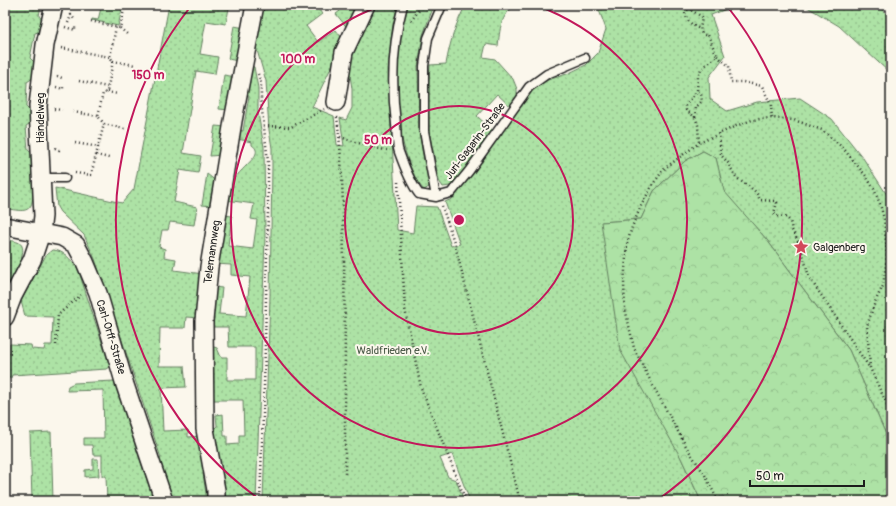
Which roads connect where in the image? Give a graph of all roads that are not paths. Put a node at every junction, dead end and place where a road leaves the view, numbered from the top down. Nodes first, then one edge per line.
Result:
1 (54, 5) edge
2 (255, 5) edge
3 (366, 5) edge
4 (403, 5) edge
5 (442, 5) edge
6 (585, 58) dead end
7 (336, 102) road end
8 (68, 175) road end
9 (41, 178) junction
10 (436, 197) junction
11 (5, 226) edge
12 (41, 233) junction
13 (5, 317) edge
14 (164, 501) edge
15 (216, 501) edge

1 - 9 street, Händelweg
2 - 15 street, Telemannweg
3 - 7 street
4 - 10 lane
5 - 10 lane
6 - 10 lane, Juri-Gagarin-Straße
8 - 9 lane
9 - 12 street, Händelweg
11 - 12 street, Carl-Orff-Straße
12 - 13 street, Händelweg
12 - 14 street, Carl-Orff-Straße

